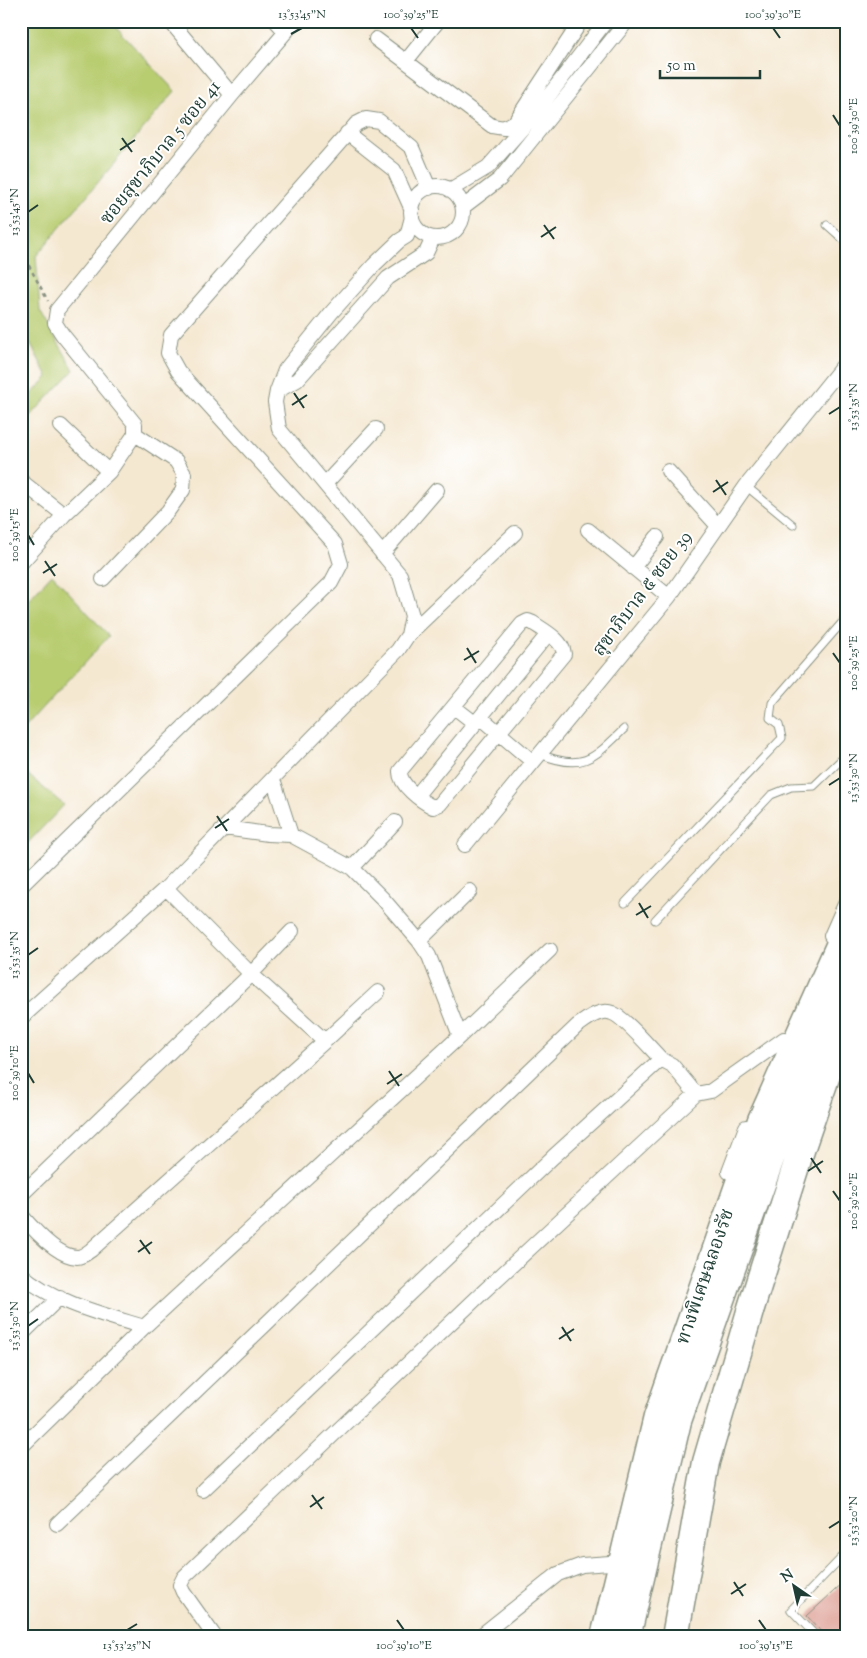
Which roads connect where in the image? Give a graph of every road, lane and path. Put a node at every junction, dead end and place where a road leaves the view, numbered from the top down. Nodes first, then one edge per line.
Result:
1 (170, 21) edge
2 (276, 21) edge
3 (296, 21) edge
4 (438, 21) edge
5 (581, 21) edge
6 (606, 21) edge
7 (627, 21) edge
8 (286, 32) junction
9 (376, 39) dead end
10 (406, 61) junction
11 (232, 95) junction
12 (347, 133) junction
13 (429, 188) junction
14 (450, 190) junction
15 (463, 207) junction
16 (412, 214) junction
17 (827, 225) dead end
18 (433, 238) junction
19 (846, 242) edge
20 (21, 251) edge
21 (374, 265) junction
22 (388, 278) junction
23 (57, 310) junction
24 (331, 313) junction
25 (347, 326) junction
26 (846, 362) edge
27 (277, 391) junction
28 (61, 426) dead end
29 (376, 429) dead end
30 (135, 434) junction
31 (668, 471) dead end
32 (109, 472) junction
33 (21, 481) edge
34 (325, 484) junction
35 (746, 486) junction
36 (437, 490) dead end
37 (64, 515) junction
38 (793, 525) dead end
39 (718, 526) junction
40 (588, 530) dead end
41 (515, 533) dead end
42 (658, 537) dead end
43 (382, 554) junction
44 (21, 563) edge
45 (633, 568) junction
46 (103, 579) dead end
47 (669, 597) junction
48 (846, 618) edge
49 (548, 634) junction
50 (408, 635) junction
51 (454, 707) junction
52 (477, 722) junction
53 (624, 729) dead end
54 (499, 733) junction
55 (846, 755) edge
56 (536, 758) junction
57 (273, 779) junction
58 (417, 795) junction
59 (394, 822) dead end
60 (224, 828) junction
61 (292, 835) junction
62 (466, 845) dead end
63 (352, 868) junction
64 (21, 886) edge
65 (166, 888) junction
66 (470, 891) dead end
67 (846, 902) edge
68 (625, 903) dead end
69 (655, 920) dead end
70 (846, 930) edge
71 (292, 932) dead end
72 (419, 941) junction
73 (550, 950) dead end
74 (252, 974) junction
75 (846, 983) edge
76 (378, 992) dead end
77 (21, 1018) edge
78 (846, 1020) edge
79 (460, 1036) junction
80 (784, 1039) junction
81 (325, 1041) junction
82 (661, 1059) junction
83 (696, 1094) junction
84 (21, 1195) edge
85 (21, 1215) edge
86 (21, 1274) edge
87 (60, 1297) junction
88 (144, 1327) junction
89 (21, 1335) edge
90 (21, 1447) edge
91 (203, 1490) dead end
92 (57, 1524) dead end
93 (846, 1553) edge
94 (610, 1563) junction
95 (215, 1637) edge
96 (480, 1637) edge
97 (593, 1637) edge
98 (604, 1637) edge
99 (627, 1637) edge
100 (674, 1637) edge
101 (817, 1637) edge

1 - 11 street
2 - 8 street
3 - 8 street, ซอยสุขาภิบาล 5 ซอย 41
4 - 10 street
5 - 10 street
6 - 14 street
7 - 15 street
8 - 11 street, ซอยสุขาภิบาล 5 ซอย 41
9 - 10 street
11 - 23 street, ซอยสุขาภิบาล 5 ซอย 41
12 - 13 street
12 - 16 street
12 - 64 street
13 - 14 street
13 - 16 street
14 - 15 street
15 - 18 street
16 - 18 street
16 - 21 street
17 - 19 lane
18 - 22 street
20 - 23 path
21 - 22 street
21 - 24 street
22 - 25 street
23 - 30 street
24 - 25 street
24 - 27 street
25 - 27 street
26 - 35 street, สุขาภิบาล ๕ ซอย 39
27 - 34 street
28 - 32 street
29 - 34 street
30 - 32 street
30 - 46 street
31 - 39 street
32 - 37 street
33 - 37 street
34 - 43 street
35 - 38 lane
35 - 39 street, สุขาภิบาล ๕ ซอย 39
36 - 43 street
37 - 44 street
39 - 47 street, สุขาภิบาล ๕ ซอย 39
40 - 45 street
41 - 50 street
42 - 45 street
43 - 50 street
45 - 47 street
47 - 56 street, สุขาภิบาล ๕ ซอย 39
48 - 68 lane
49 - 51 street
49 - 52 street
49 - 54 street
50 - 57 street
51 - 52 street
51 - 58 street
52 - 54 street
52 - 58 street
53 - 56 lane
54 - 56 street
54 - 58 street
55 - 69 lane
56 - 62 street, สุขาภิบาล ๕ ซอย 39
57 - 60 street
57 - 61 street
59 - 63 street
60 - 61 street
60 - 65 street
61 - 63 street
63 - 72 street
65 - 74 street
65 - 77 street
66 - 72 street
67 - 80 street
70 - 98 highway, ทางพิเศษฉลองรัช
71 - 74 street
72 - 79 street
73 - 79 street
74 - 81 street
74 - 84 street
75 - 99 highway, ทางพิเศษฉลองรัช
76 - 81 street
78 - 100 highway
79 - 88 street
80 - 83 street
80 - 94 street
81 - 85 street
82 - 83 street
82 - 91 street
82 - 92 street
83 - 95 street
86 - 87 street
87 - 88 street
87 - 89 street
88 - 90 street
93 - 101 lane
94 - 96 street
94 - 97 street

